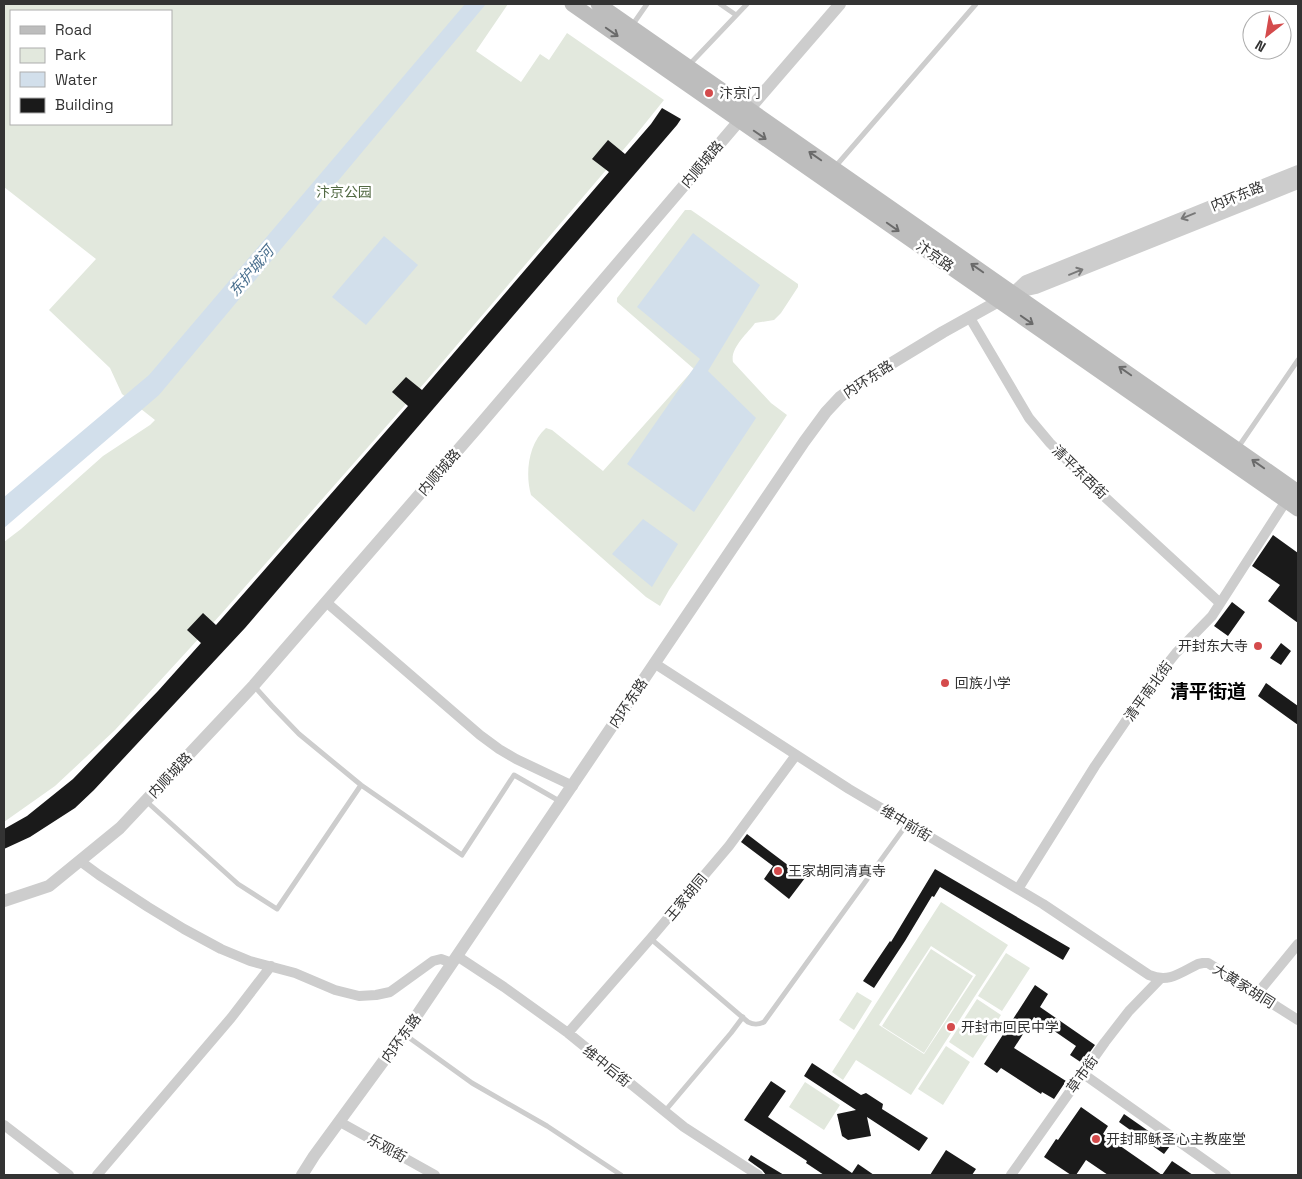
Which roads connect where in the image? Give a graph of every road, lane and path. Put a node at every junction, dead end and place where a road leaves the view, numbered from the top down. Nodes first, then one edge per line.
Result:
1 (572, 4) edge
2 (598, 4) edge
3 (647, 4) edge
4 (720, 4) edge
5 (747, 4) edge
6 (840, 4) edge
7 (976, 4) edge
8 (736, 15) junction
9 (631, 27) junction
10 (688, 66) junction
11 (744, 115) junction
12 (833, 169) junction
13 (1298, 171) edge
14 (1298, 183) edge
15 (1013, 293) junction
16 (999, 301) junction
17 (970, 318) junction
18 (1298, 360) edge
19 (1236, 449) junction
20 (1294, 501) edge
21 (326, 602) junction
22 (1220, 603) junction
23 (654, 663) junction
24 (254, 685) junction
25 (796, 755) junction
26 (361, 785) junction
27 (572, 786) junction
28 (146, 800) junction
29 (562, 802) junction
30 (907, 824) junction
31 (80, 861) junction
32 (1018, 889) junction
33 (4, 901) edge
34 (651, 938) junction
35 (1298, 944) edge
36 (455, 959) junction
37 (271, 966) junction
38 (1160, 979) junction
39 (1258, 994) junction
40 (743, 1017) junction
41 (1298, 1020) edge
42 (568, 1033) junction
43 (403, 1034) junction
44 (1082, 1073) junction
45 (665, 1112) junction
46 (340, 1122) junction
47 (4, 1125) edge
48 (69, 1175) edge
49 (97, 1175) edge
50 (302, 1175) edge
51 (435, 1175) edge
52 (621, 1175) edge
53 (758, 1175) edge
54 (1011, 1175) edge
55 (1226, 1175) edge

1 -> 11 main road, 汴京路
2 - 9 main road, 汴京路
3 - 9 lane
4 - 8 lane
5 - 8 lane
6 - 11 street, 内顺城路
7 - 12 lane
8 - 10 lane
9 - 10 main road, 汴京路
10 - 11 main road, 汴京路
12 -> 11 main road, 汴京路
11 -> 16 main road, 汴京路
11 - 21 street, 内顺城路
15 -> 12 main road, 汴京路
13 -> 15 street, 内环东路
15 -> 14 street, 内环东路
15 - 16 street, 内环东路
19 -> 15 main road, 汴京路
16 - 17 street, 内环东路
16 -> 20 main road, 汴京路
17 - 22 street, 清平东西街
17 - 23 street, 内环东路
18 - 19 lane
20 -> 19 main road, 汴京路
20 - 22 street, 清平南北街
21 - 24 street, 内顺城路
21 - 27 street
22 - 32 street, 清平南北街
23 - 25 street, 维中前街
23 - 27 street, 内环东路
24 - 26 lane
24 - 28 street, 内顺城路
25 - 30 street, 维中前街
25 - 34 street, 王家胡同
26 - 28 lane
26 - 29 lane
27 - 29 street, 内环东路
28 - 31 street, 内顺城路
29 - 36 street, 内环东路
30 - 32 street, 维中前街
30 - 40 lane
31 - 33 street, 内顺城路
31 - 37 street
32 - 38 street, 维中前街
34 - 40 lane
34 - 42 street, 王家胡同
35 - 39 street
36 - 37 street
36 - 42 street, 维中后街
36 - 43 street, 内环东路
37 - 49 street
38 - 39 street, 大黄家胡同
38 - 44 street, 草市街
39 - 41 street, 大黄家胡同
40 - 45 lane
42 - 45 street, 维中后街
43 - 46 street, 内环东路
43 - 52 lane
44 - 54 street, 草市街
44 - 55 street
45 - 53 street, 维中后街
46 - 50 street, 内环东路
46 - 51 street, 乐观街
47 - 48 street

